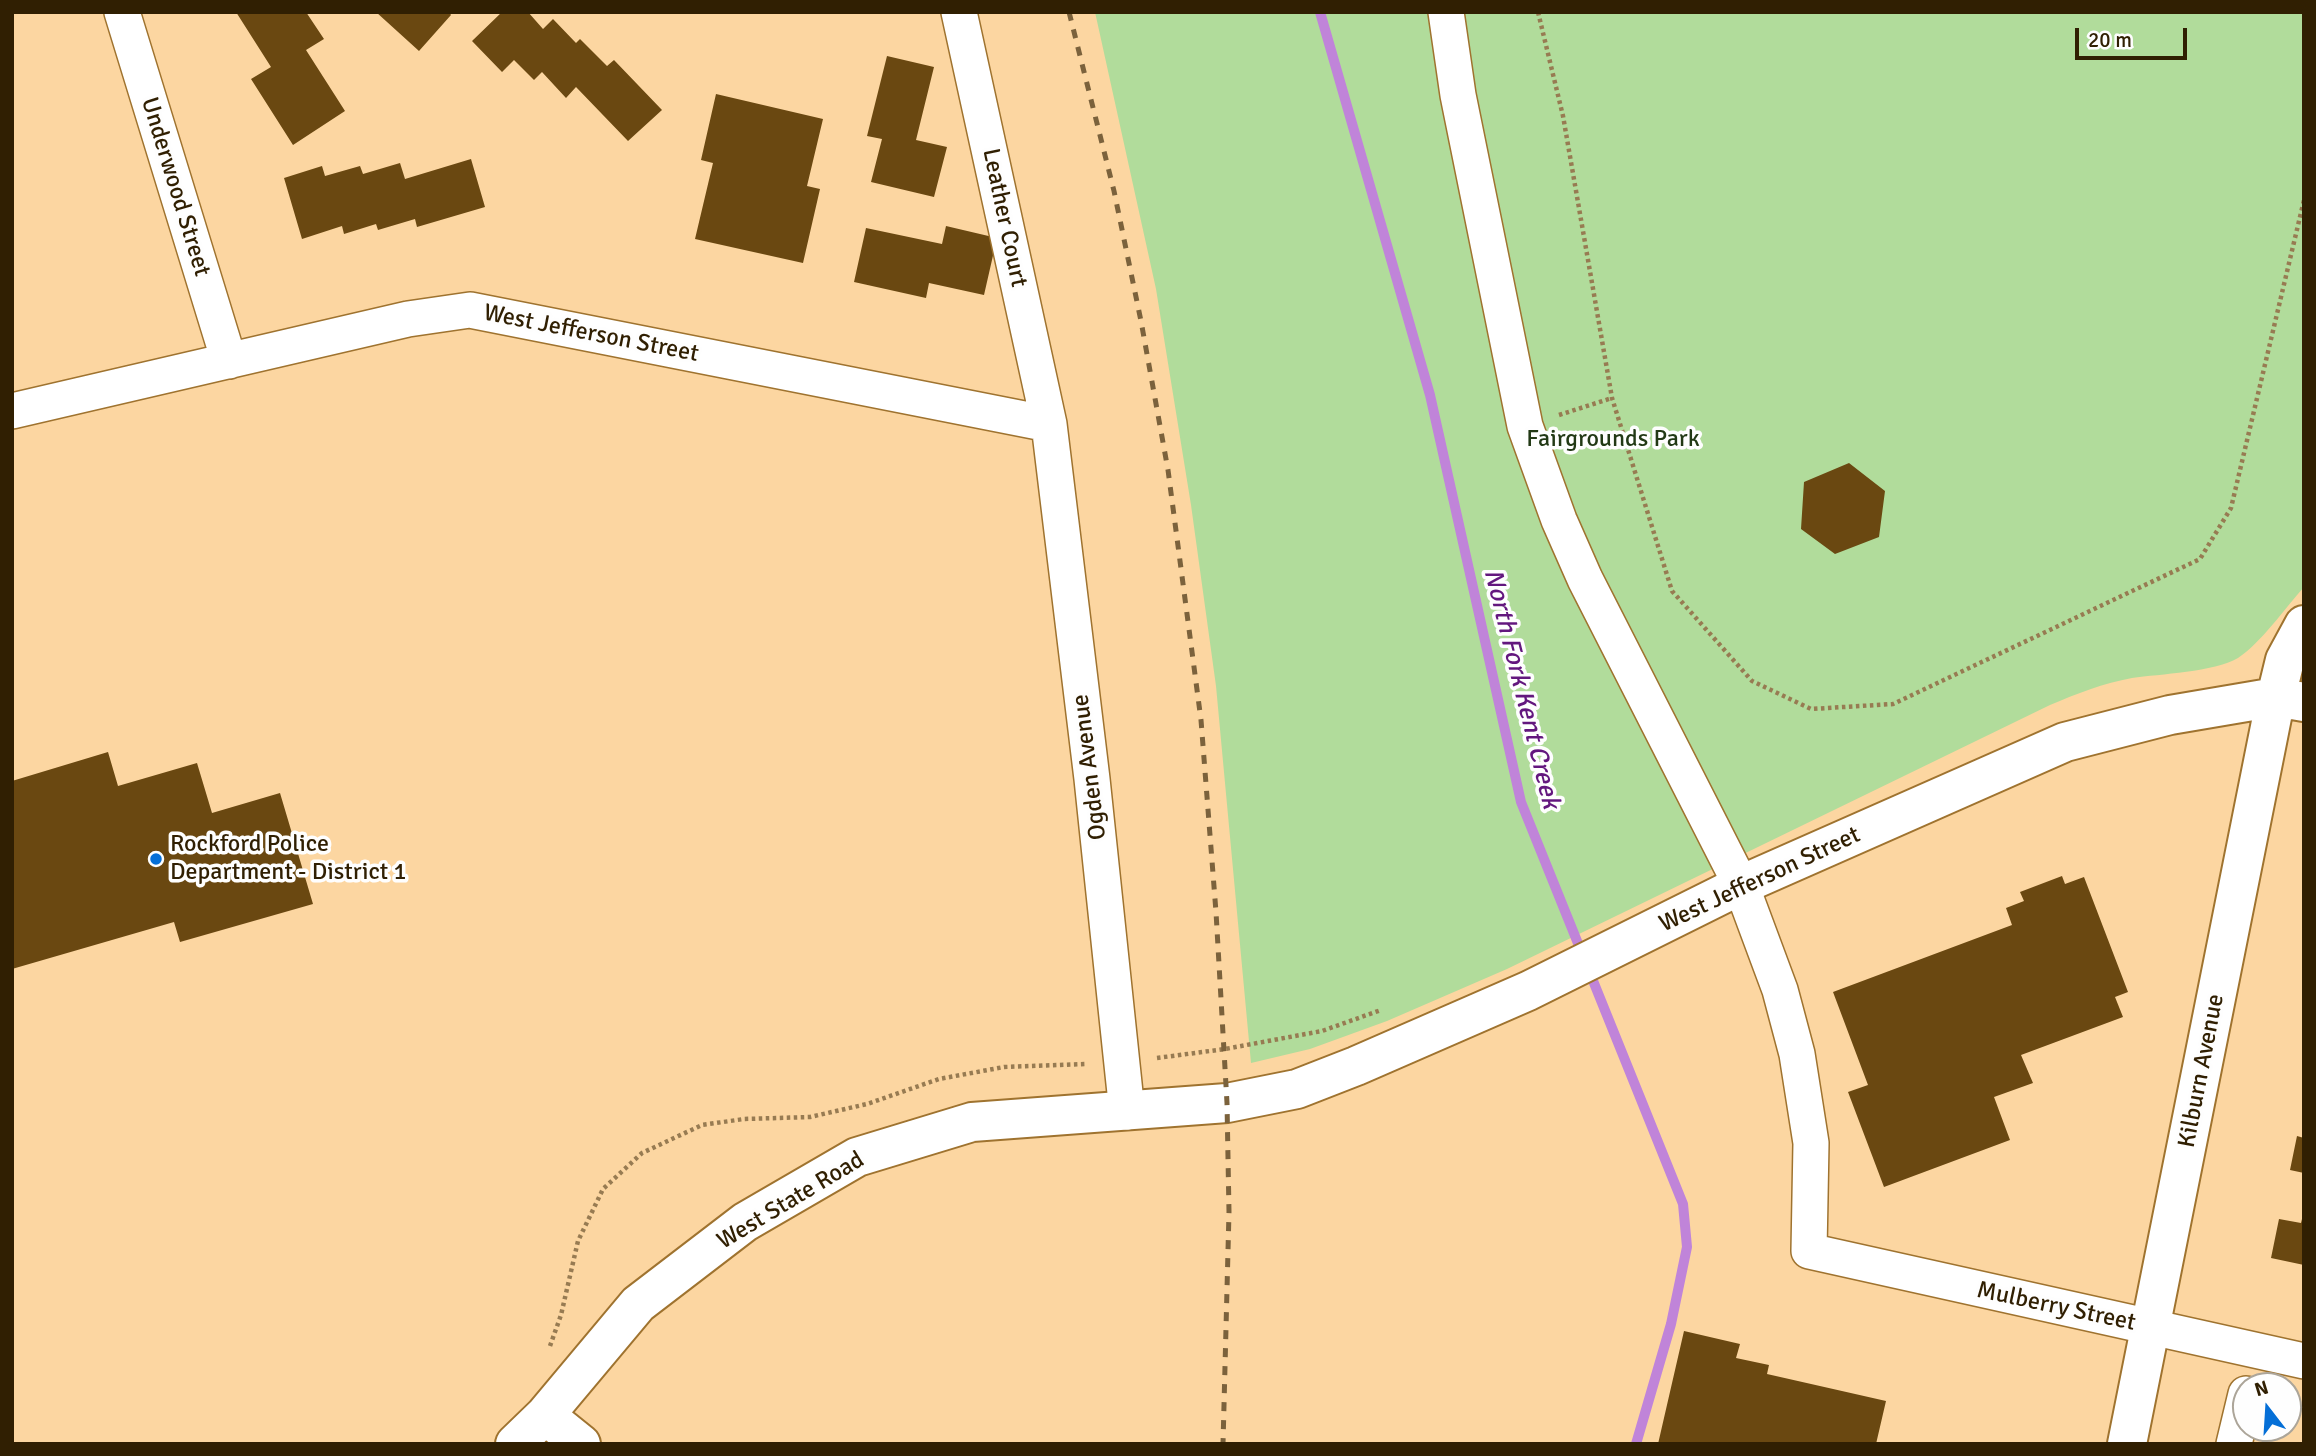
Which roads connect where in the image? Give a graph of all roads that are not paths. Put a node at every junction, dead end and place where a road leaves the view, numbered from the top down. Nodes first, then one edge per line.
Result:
1 (122, 12) edge
2 (959, 12) edge
3 (1446, 12) edge
4 (229, 361) junction
5 (12, 411) edge
6 (1049, 424) junction
7 (2304, 625) edge
8 (2295, 691) edge
9 (1741, 886) junction
10 (1227, 1103) joint
11 (1127, 1111) junction
12 (2152, 1327) junction
13 (2257, 1351) junction
14 (2304, 1362) edge
15 (2252, 1372) edge
16 (545, 1415) junction
17 (515, 1444) edge
18 (581, 1444) edge
19 (2127, 1444) edge

1 - 4 street, Underwood Street
2 - 6 street, Leather Court
3 - 9 street
4 - 5 street, West Jefferson Street
4 - 6 street, West Jefferson Street
6 - 11 street, Ogden Avenue
7 - 8 main road, Kilburn Avenue
8 - 9 main road, West Jefferson Street
8 - 12 main road, Kilburn Avenue
9 - 10 main road, West Jefferson Street
9 - 12 street, Mulberry Street
10 - 11 main road, West State Road
11 - 16 main road, West State Road
12 - 13 street, Mulberry Street
12 - 19 main road, Kilburn Avenue
13 - 14 street, Mulberry Street
13 - 15 street
16 - 17 main road, West State Road
16 - 18 main road

